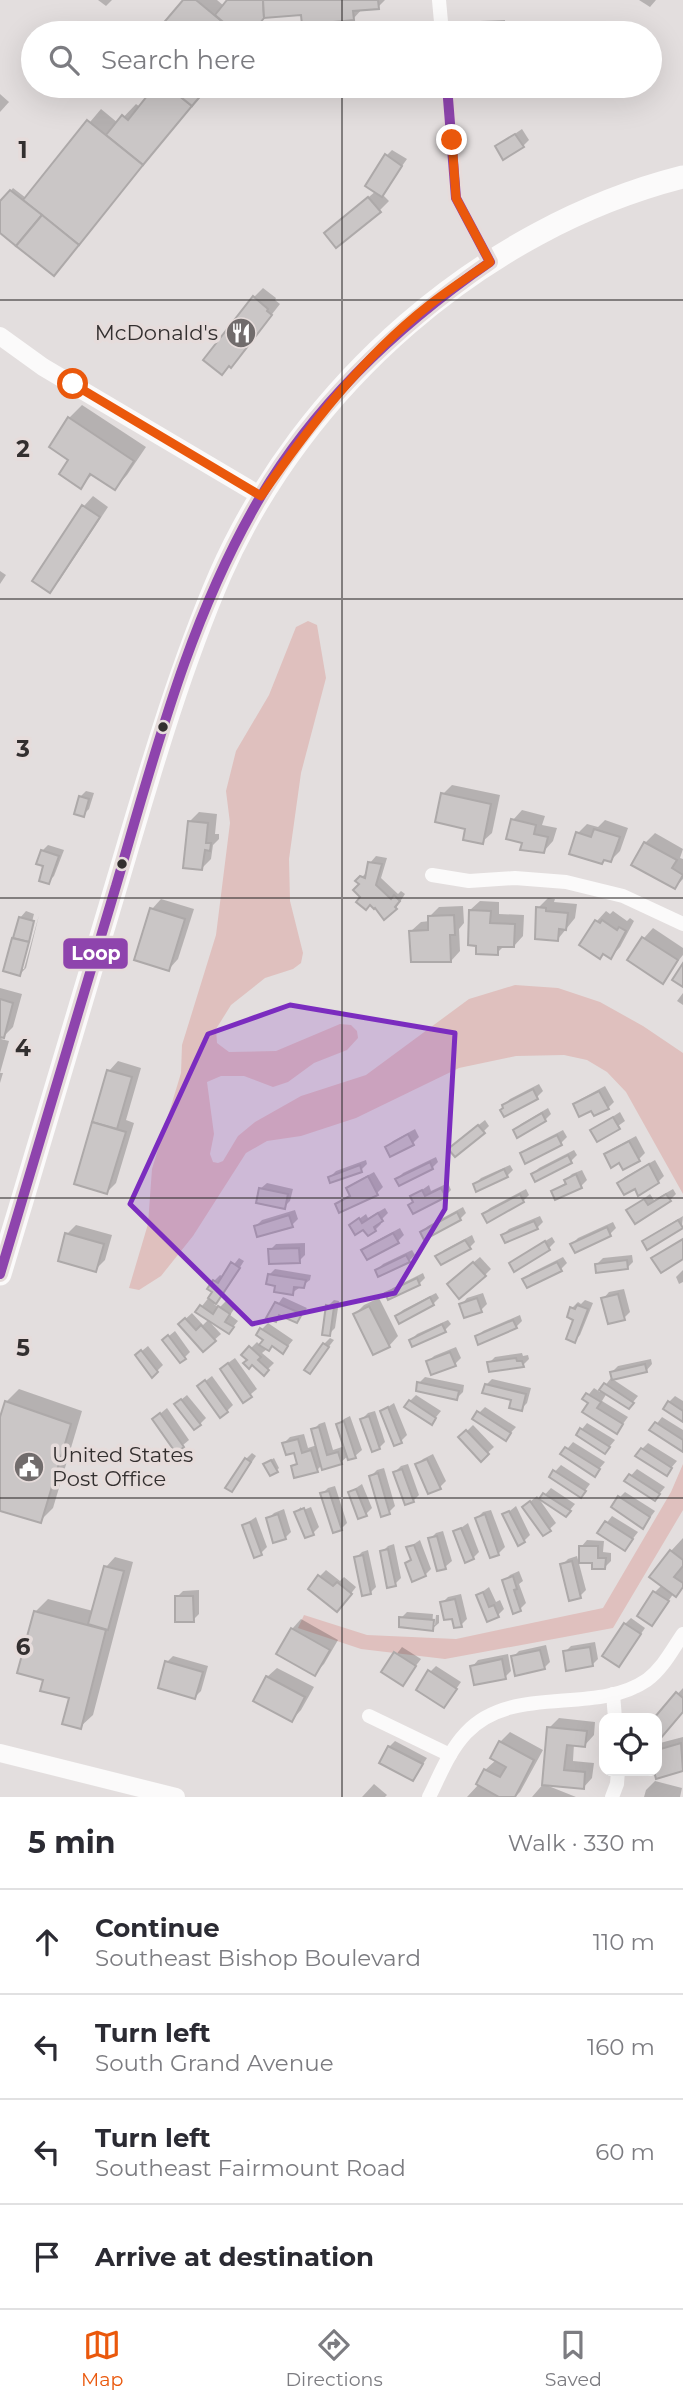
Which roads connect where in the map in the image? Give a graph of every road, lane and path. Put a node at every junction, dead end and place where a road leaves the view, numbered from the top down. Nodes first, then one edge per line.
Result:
1 (439, 0) edge
2 (441, 21) edge
3 (448, 98) edge
4 (683, 177) edge
5 (490, 262) junction
6 (0, 336) edge
7 (261, 496) junction
8 (432, 874) dead end
9 (683, 925) edge
10 (0, 1274) edge
11 (683, 1634) edge
12 (613, 1694) junction
13 (615, 1713) edge
14 (369, 1716) dead end
15 (0, 1753) edge
16 (450, 1755) junction
17 (617, 1776) edge
18 (176, 1797) edge
19 (429, 1797) edge
20 (612, 1797) edge

1 - 2 street
3 - 5 street
4 - 5 main road
5 - 7 main road
6 - 7 street
7 - 10 main road
8 - 9 street
11 - 12 street
12 - 13 street
12 - 16 street
14 - 16 street
15 - 18 street
16 - 19 street
17 - 20 street

